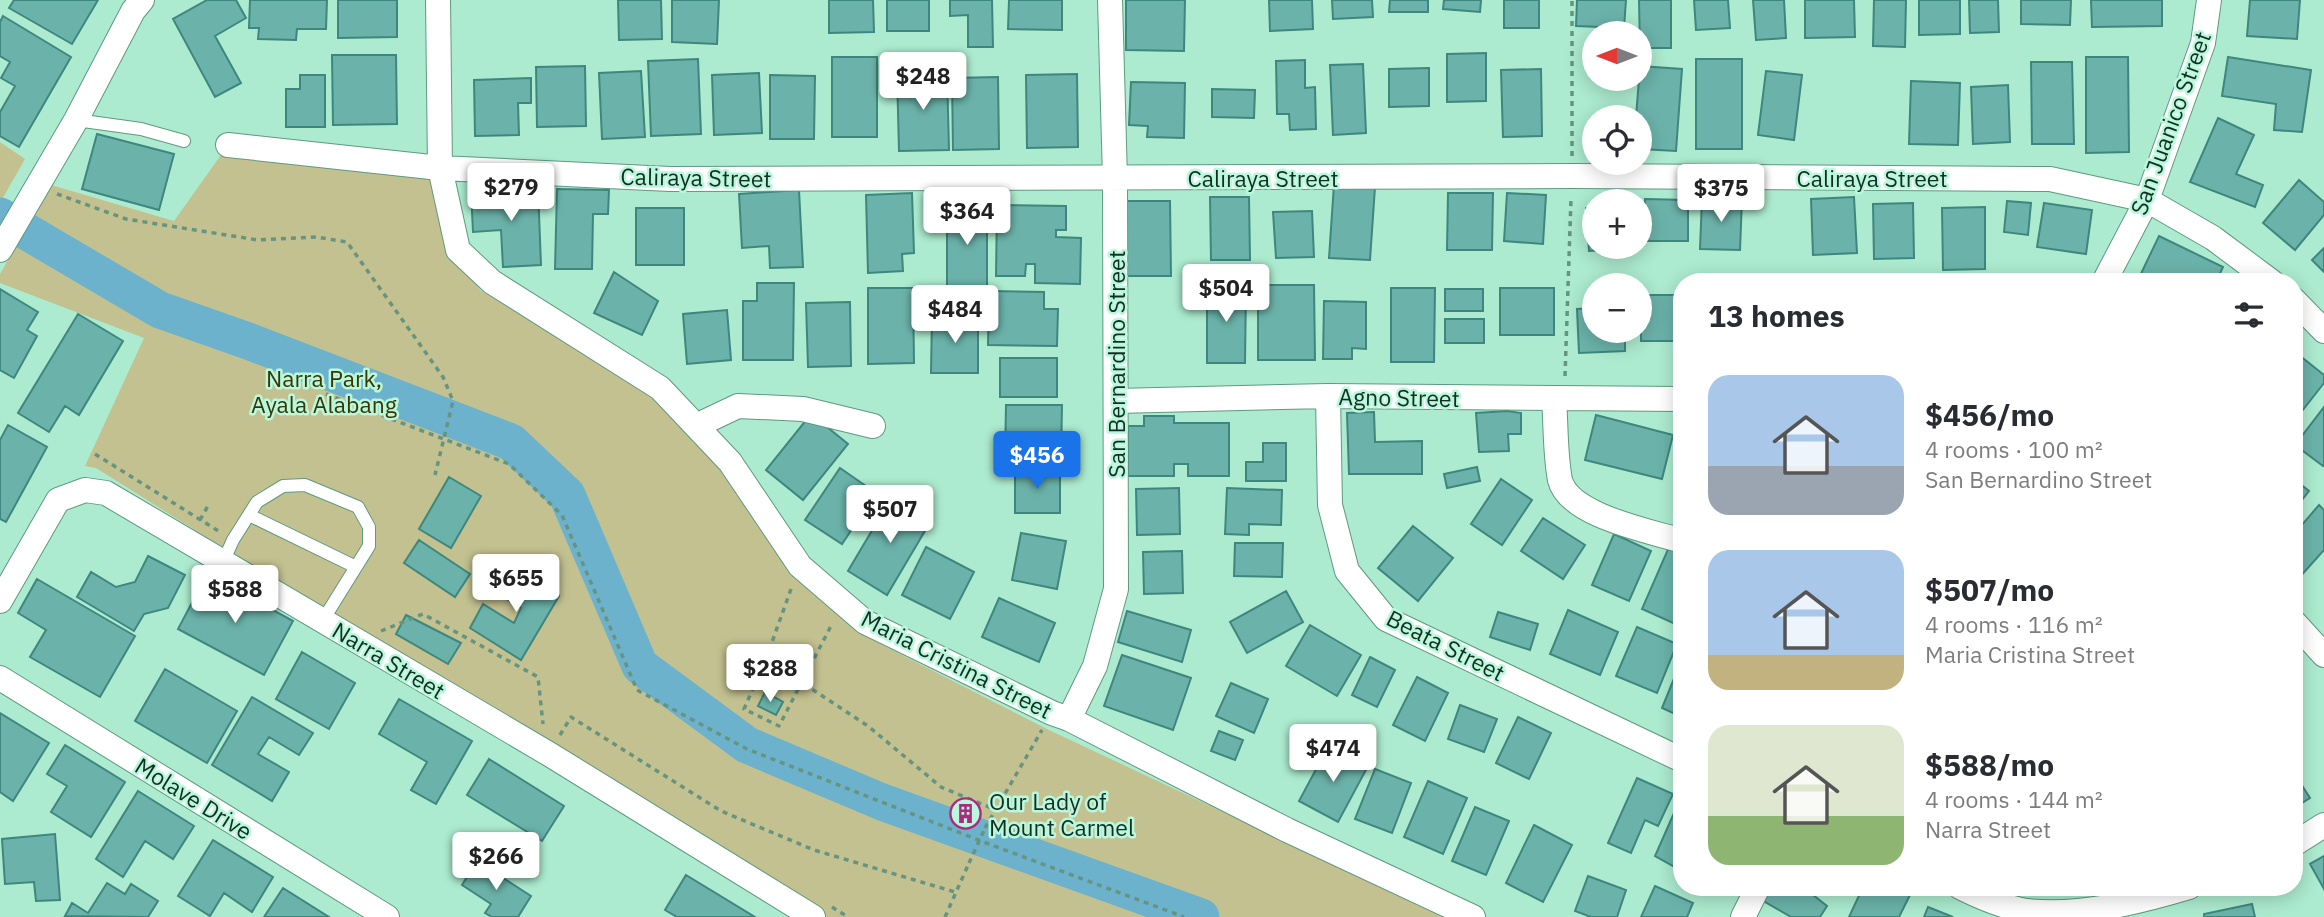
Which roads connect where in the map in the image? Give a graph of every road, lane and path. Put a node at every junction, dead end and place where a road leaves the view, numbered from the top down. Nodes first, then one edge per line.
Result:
1 (142, 0) edge
2 (438, 0) edge
3 (1110, 0) edge
4 (2209, 0) edge
5 (76, 120) junction
6 (184, 141) dead end
7 (228, 145) dead end
8 (440, 168) junction
9 (1115, 179) junction
10 (32, 192) junction
11 (2147, 200) junction
12 (3, 245) edge
13 (2109, 273) edge
14 (2260, 273) edge
15 (2303, 309) edge
16 (2324, 331) edge
17 (326, 394) dead end
18 (1328, 396) junction
19 (1554, 399) junction
20 (1673, 399) edge
21 (1116, 401) junction
22 (698, 425) junction
23 (873, 426) dead end
24 (445, 439) junction
25 (95, 454) dead end
26 (435, 475) dead end
27 (249, 515) junction
28 (1673, 538) edge
29 (228, 551) junction
30 (800, 566) junction
31 (356, 567) junction
32 (0, 601) edge
33 (844, 604) junction
34 (323, 620) junction
35 (382, 631) dead end
36 (2303, 632) edge
37 (2324, 655) edge
38 (766, 659) junction
39 (0, 678) edge
40 (801, 682) junction
41 (1060, 716) junction
42 (544, 730) dead end
43 (551, 734) dead end
44 (1673, 756) edge
45 (996, 810) junction
46 (2324, 825) edge
47 (2303, 838) edge
48 (955, 892) junction
49 (1754, 896) edge
50 (1978, 896) edge
51 (2150, 896) edge
52 (819, 910) edge
53 (387, 917) edge
54 (848, 917) edge
55 (944, 917) edge
56 (1184, 917) edge
57 (1473, 917) edge
58 (1743, 917) edge

1 - 5 street
2 - 8 street, Maria Cristina Street
3 - 9 street, San Bernardino Street
4 - 11 street, San Juanico Street
5 - 6 lane
5 - 10 street
7 - 8 street, Caliraya Street
8 - 9 street, Caliraya Street
8 - 22 street, Maria Cristina Street
9 - 11 street, Caliraya Street
9 - 21 street, San Bernardino Street
10 - 12 street
10 - 24 path
11 - 13 street, San Juanico Street
11 - 14 street, Caliraya Street
15 - 16 street
17 - 24 path
18 - 19 street, Agno Street
18 - 21 street, Agno Street
18 - 44 street, Beata Street
19 - 20 street, Agno Street
19 - 28 street
21 - 41 street, San Bernardino Street
22 - 23 street
22 - 30 street, Maria Cristina Street
24 - 26 path
24 - 56 path
25 - 29 path
27 - 29 lane
27 - 31 lane
27 - 31 lane
29 - 32 street, Narra Street
29 - 34 street, Narra Street
30 - 33 street, Maria Cristina Street
30 - 38 path
31 - 34 lane
33 - 40 path
33 - 41 street, Maria Cristina Street
34 - 52 street, Narra Street
35 - 42 path
36 - 37 street
38 - 40 path
38 - 40 path
39 - 53 street, Molave Drive
40 - 45 path
41 - 45 path
41 - 57 street, Maria Cristina Street
43 - 48 path
45 - 48 path, bridge
46 - 47 street
48 - 55 path
49 - 58 street
50 - 51 street
52 - 54 path

